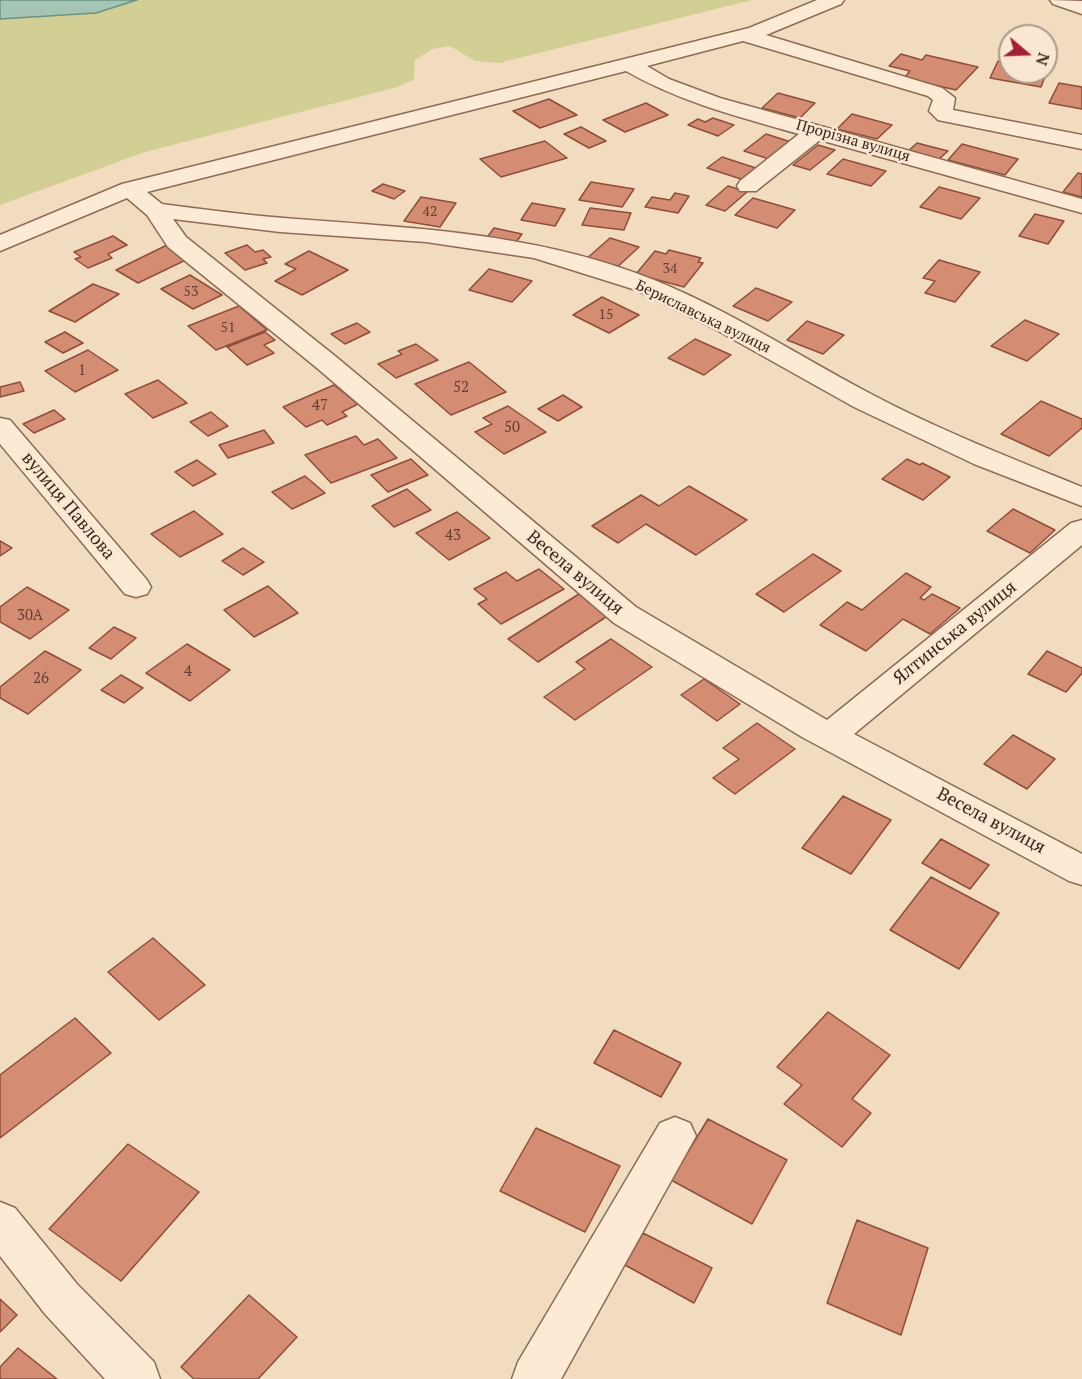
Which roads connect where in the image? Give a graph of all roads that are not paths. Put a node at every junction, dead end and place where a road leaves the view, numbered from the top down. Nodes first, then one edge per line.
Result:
1 (834, 0) edge
2 (1060, 0) edge
3 (1082, 8) edge
4 (744, 35) junction
5 (629, 64) junction
6 (817, 131) junction
7 (1082, 142) edge
8 (748, 186) dead end
9 (130, 189) junction
10 (1082, 206) edge
11 (155, 210) junction
12 (0, 244) edge
13 (0, 426) edge
14 (1082, 497) edge
15 (1082, 530) edge
16 (136, 587) dead end
17 (830, 736) junction
18 (1082, 871) edge
19 (675, 1136) dead end
20 (0, 1222) edge
21 (137, 1379) edge
22 (535, 1379) edge

1 - 4 street
2 - 3 street
4 - 5 street
4 - 7 street
5 - 6 street, Прорізна вулиця
5 - 9 street
6 - 8 street
6 - 10 street, Прорізна вулиця
9 - 11 street, Весела вулиця
9 - 12 street
11 - 14 street, Бериславська вулиця
11 - 17 street, Весела вулиця
13 - 16 street, вулиця Павлова
15 - 17 street, Ялтинська вулиця
17 - 18 street, Весела вулиця
19 - 22 street
20 - 21 street

